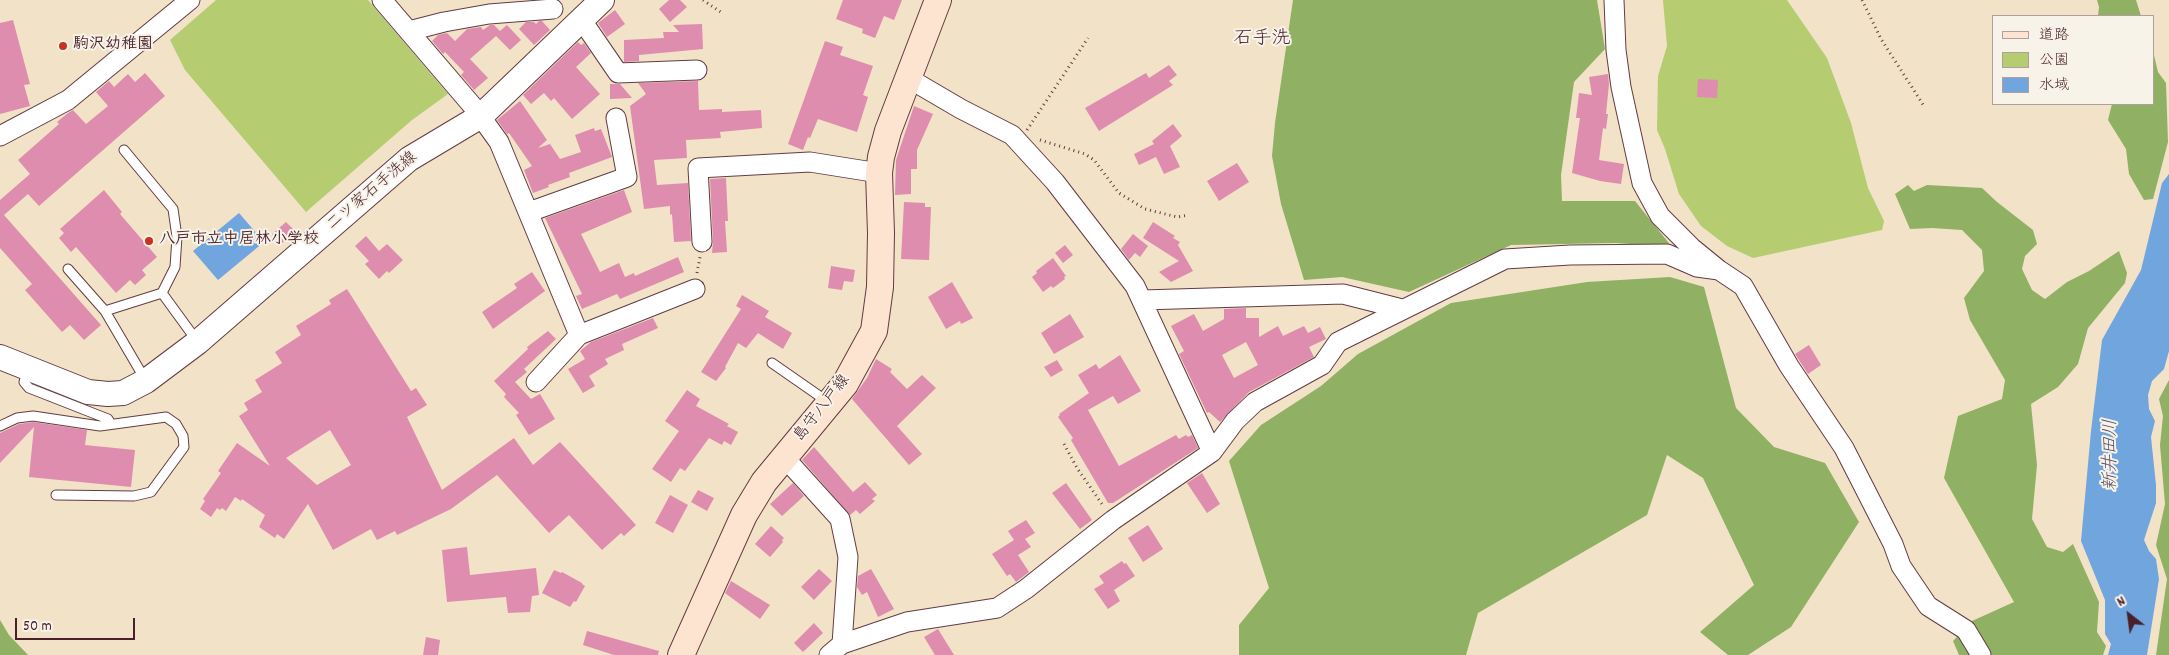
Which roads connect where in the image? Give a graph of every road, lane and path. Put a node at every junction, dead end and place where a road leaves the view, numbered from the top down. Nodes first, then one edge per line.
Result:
1 (190, 0) edge
2 (382, 0) edge
3 (602, 0) edge
4 (703, 0) edge
5 (938, 0) edge
6 (1614, 0) edge
7 (1862, 0) edge
8 (548, 4) edge
9 (722, 13) dead end
10 (576, 24) junction
11 (409, 32) junction
12 (1088, 38) dead end
13 (697, 70) dead end
14 (908, 78) junction
15 (1924, 106) dead end
16 (481, 116) junction
17 (616, 118) dead end
18 (0, 136) edge
19 (1020, 137) junction
20 (124, 150) dead end
21 (879, 172) junction
22 (529, 212) junction
23 (1189, 215) dead end
24 (702, 242) joint
25 (68, 269) dead end
26 (1719, 270) junction
27 (695, 289) joint
28 (162, 293) junction
29 (1142, 300) junction
30 (1402, 309) junction
31 (105, 312) junction
32 (579, 335) junction
33 (198, 342) junction
34 (0, 357) edge
35 (772, 362) dead end
36 (28, 368) junction
37 (146, 381) junction
38 (536, 382) dead end
39 (830, 403) junction
40 (111, 424) junction
41 (0, 426) edge
42 (1064, 444) dead end
43 (1212, 452) junction
44 (784, 457) junction
45 (56, 495) dead end
46 (1113, 520) junction
47 (836, 650) edge
48 (681, 655) edge
49 (1981, 655) edge

1 - 18 street
2 - 11 street
3 - 10 street, 二ツ家石手洗線
4 - 9 path
5 - 14 main road, 島守八戸線
6 - 26 street
7 - 15 path
8 - 10 street
8 - 11 street
10 - 13 street
10 - 16 street, 二ツ家石手洗線
11 - 16 street
12 - 19 path
14 - 19 street
14 - 21 main road, 島守八戸線
16 - 22 street
16 - 33 street, 二ツ家石手洗線
17 - 22 street
19 - 23 path
19 - 29 street
20 - 28 lane
21 - 24 street
21 - 39 main road, 島守八戸線
22 - 32 street
24 - 27 path
25 - 31 lane
26 - 30 street
26 - 49 street
27 - 32 street
28 - 31 lane
28 - 33 lane
29 - 30 street
29 - 43 street
30 - 43 street
31 - 37 lane
32 - 38 street
33 - 37 street, 二ツ家石手洗線
34 - 36 street, 二ツ家石手洗線
35 - 39 lane
36 - 37 street, 二ツ家石手洗線
36 - 40 lane
39 - 44 main road, 島守八戸線
40 - 41 lane
40 - 45 lane
42 - 46 path
43 - 46 street
44 - 47 street
44 - 48 main road, 島守八戸線
46 - 47 street

